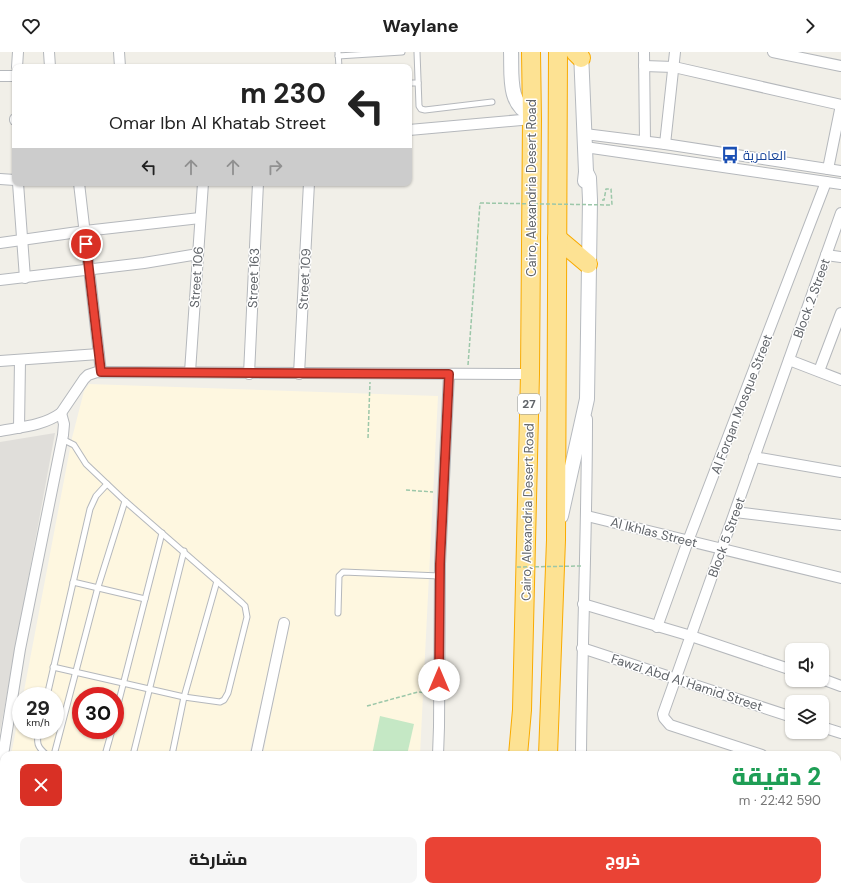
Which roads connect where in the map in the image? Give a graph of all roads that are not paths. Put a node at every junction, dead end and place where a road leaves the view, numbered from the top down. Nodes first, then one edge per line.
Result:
1 (18, 52) edge
2 (49, 52) edge
3 (119, 52) edge
4 (402, 52) edge
5 (417, 52) edge
6 (511, 52) edge
7 (531, 52) edge
8 (558, 52) edge
9 (644, 52) edge
10 (675, 52) edge
11 (773, 52) edge
12 (338, 54) edge
13 (579, 54) edge
14 (18, 64) edge
15 (50, 64) edge
16 (120, 64) edge
17 (339, 64) edge
18 (644, 66) junction
19 (841, 66) edge
20 (674, 67) junction
21 (0, 76) edge
22 (12, 76) edge
23 (412, 83) edge
24 (418, 83) junction
25 (492, 102) dead end
26 (841, 105) edge
27 (532, 117) junction
28 (412, 130) edge
29 (585, 140) junction
30 (645, 141) junction
31 (665, 144) junction
32 (828, 169) junction
33 (841, 171) edge
34 (0, 179) edge
35 (12, 180) edge
36 (826, 182) junction
37 (841, 184) edge
38 (18, 186) edge
39 (80, 186) edge
40 (202, 186) edge
41 (258, 186) edge
42 (309, 186) edge
43 (200, 218) junction
44 (840, 218) edge
45 (85, 231) junction
46 (557, 238) junction
47 (22, 240) junction
48 (0, 243) edge
49 (198, 254) junction
50 (826, 255) junction
51 (841, 257) edge
52 (588, 264) junction
53 (89, 270) junction
54 (25, 278) junction
55 (0, 280) edge
56 (841, 312) edge
57 (99, 354) junction
58 (20, 360) junction
59 (789, 360) junction
60 (0, 361) edge
61 (819, 371) junction
62 (101, 372) junction
63 (190, 372) junction
64 (249, 374) junction
65 (299, 374) junction
66 (449, 374) junction
67 (530, 374) junction
68 (841, 380) edge
69 (587, 400) junction
70 (61, 413) junction
71 (19, 428) junction
72 (0, 431) edge
73 (62, 439) junction
74 (754, 457) junction
75 (841, 472) edge
76 (107, 484) junction
77 (125, 501) junction
78 (735, 512) junction
79 (587, 516) junction
80 (841, 525) edge
81 (162, 533) junction
82 (556, 540) junction
83 (688, 541) junction
84 (722, 549) junction
85 (184, 551) junction
86 (440, 576) junction
87 (841, 578) edge
88 (218, 581) junction
89 (73, 582) junction
90 (98, 587) junction
91 (145, 599) junction
92 (584, 604) junction
93 (338, 614) dead end
94 (284, 623) dead end
95 (657, 627) junction
96 (691, 636) junction
97 (582, 648) junction
98 (53, 667) junction
99 (785, 668) edge
100 (76, 672) junction
101 (676, 678) junction
102 (829, 682) edge
103 (123, 683) junction
104 (841, 686) edge
105 (48, 687) edge
106 (122, 687) edge
107 (148, 690) junction
108 (184, 697) junction
109 (785, 714) edge
110 (829, 729) edge
111 (841, 733) edge
112 (38, 739) edge
113 (109, 739) edge
114 (4, 751) edge
115 (42, 751) edge
116 (55, 751) edge
117 (106, 751) edge
118 (134, 751) edge
119 (173, 751) edge
120 (257, 751) edge
121 (438, 751) edge
122 (518, 751) edge
123 (548, 751) edge
124 (581, 751) edge
125 (750, 751) edge

1 - 14 street
2 - 15 street
3 - 16 street
4 - 12 lane
5 - 24 lane
6 - 27 street
7 - 27 highway, Cairo, Alexandria Desert Road / 27
8 - 46 highway, Cairo, Alexandria Desert Road / 27
9 - 18 street
10 - 20 street
11 - 19 street
12 - 17 lane
13 - 29 street
18 - 20 street
18 - 30 street
20 - 26 street
20 - 31 street
21 - 22 street
23 - 24 lane
24 - 25 lane
26 - 32 street
27 - 28 street
27 - 67 highway, Cairo, Alexandria Desert Road / 27
29 - 30 street
29 - 36 street
29 - 52 street
30 - 31 street
31 - 32 street
32 - 33 street
34 - 35 street
36 - 37 street
36 - 83 street, Al Forqan Mosque Street
38 - 47 street
39 - 45 street
40 - 43 street, Street 106
41 - 64 street, Street 163
42 - 65 street, Street 109
43 - 45 street
43 - 49 street, Street 106
44 - 50 street, Block 2 Street
45 - 47 street
45 - 53 street
46 - 52 highway
46 - 82 highway, Cairo, Alexandria Desert Road / 27
47 - 48 street
47 - 54 street
49 - 53 street
49 - 63 street, Street 106
50 - 51 street
50 - 59 street, Block 2 Street
52 - 69 street
53 - 54 street
53 - 57 street
54 - 55 street
56 - 61 street
57 - 58 street
57 - 62 street
58 - 60 street
58 - 71 street
59 - 61 street
59 - 74 street, Block 5 Street
61 - 68 street
62 - 63 street
62 - 70 street
63 - 64 street
64 - 65 street
65 - 66 street
66 - 67 street
66 - 86 street
67 - 122 highway, Cairo, Alexandria Desert Road / 27
69 - 79 street
69 - 82 street
70 - 71 street
70 - 73 street
71 - 72 street
73 - 76 lane
73 - 114 street
74 - 75 street
74 - 78 street, Block 5 Street
76 - 77 lane
76 - 89 lane
77 - 81 lane
77 - 90 lane
78 - 80 street
78 - 84 street, Block 5 Street
79 - 83 street, Al Ikhlas Street
79 - 92 street
81 - 85 lane
81 - 91 lane
82 - 123 highway, Cairo, Alexandria Desert Road / 27
83 - 84 street, Al Ikhlas Street
83 - 95 street, Al Forqan Mosque Street
84 - 87 street, Al Ikhlas Street
84 - 96 street, Block 5 Street
85 - 88 lane
85 - 107 lane
86 - 93 lane
86 - 121 street
88 - 108 lane
88 - 108 lane
89 - 90 lane
89 - 98 lane
90 - 91 lane
90 - 100 lane
91 - 103 lane
92 - 95 street
92 - 97 street
94 - 120 street
95 - 96 street
96 - 99 street
96 - 101 street, Block 5 Street
97 - 101 street, Fawzi Abd Al Hamid Street
97 - 124 street
98 - 100 lane
98 - 105 lane
100 - 103 lane
100 - 116 lane
101 - 109 street, Fawzi Abd Al Hamid Street
101 - 125 street, Block 5 Street
102 - 104 street
103 - 106 lane
103 - 107 lane
107 - 108 lane
107 - 118 lane
108 - 119 lane
110 - 111 street
112 - 115 lane
113 - 117 lane

